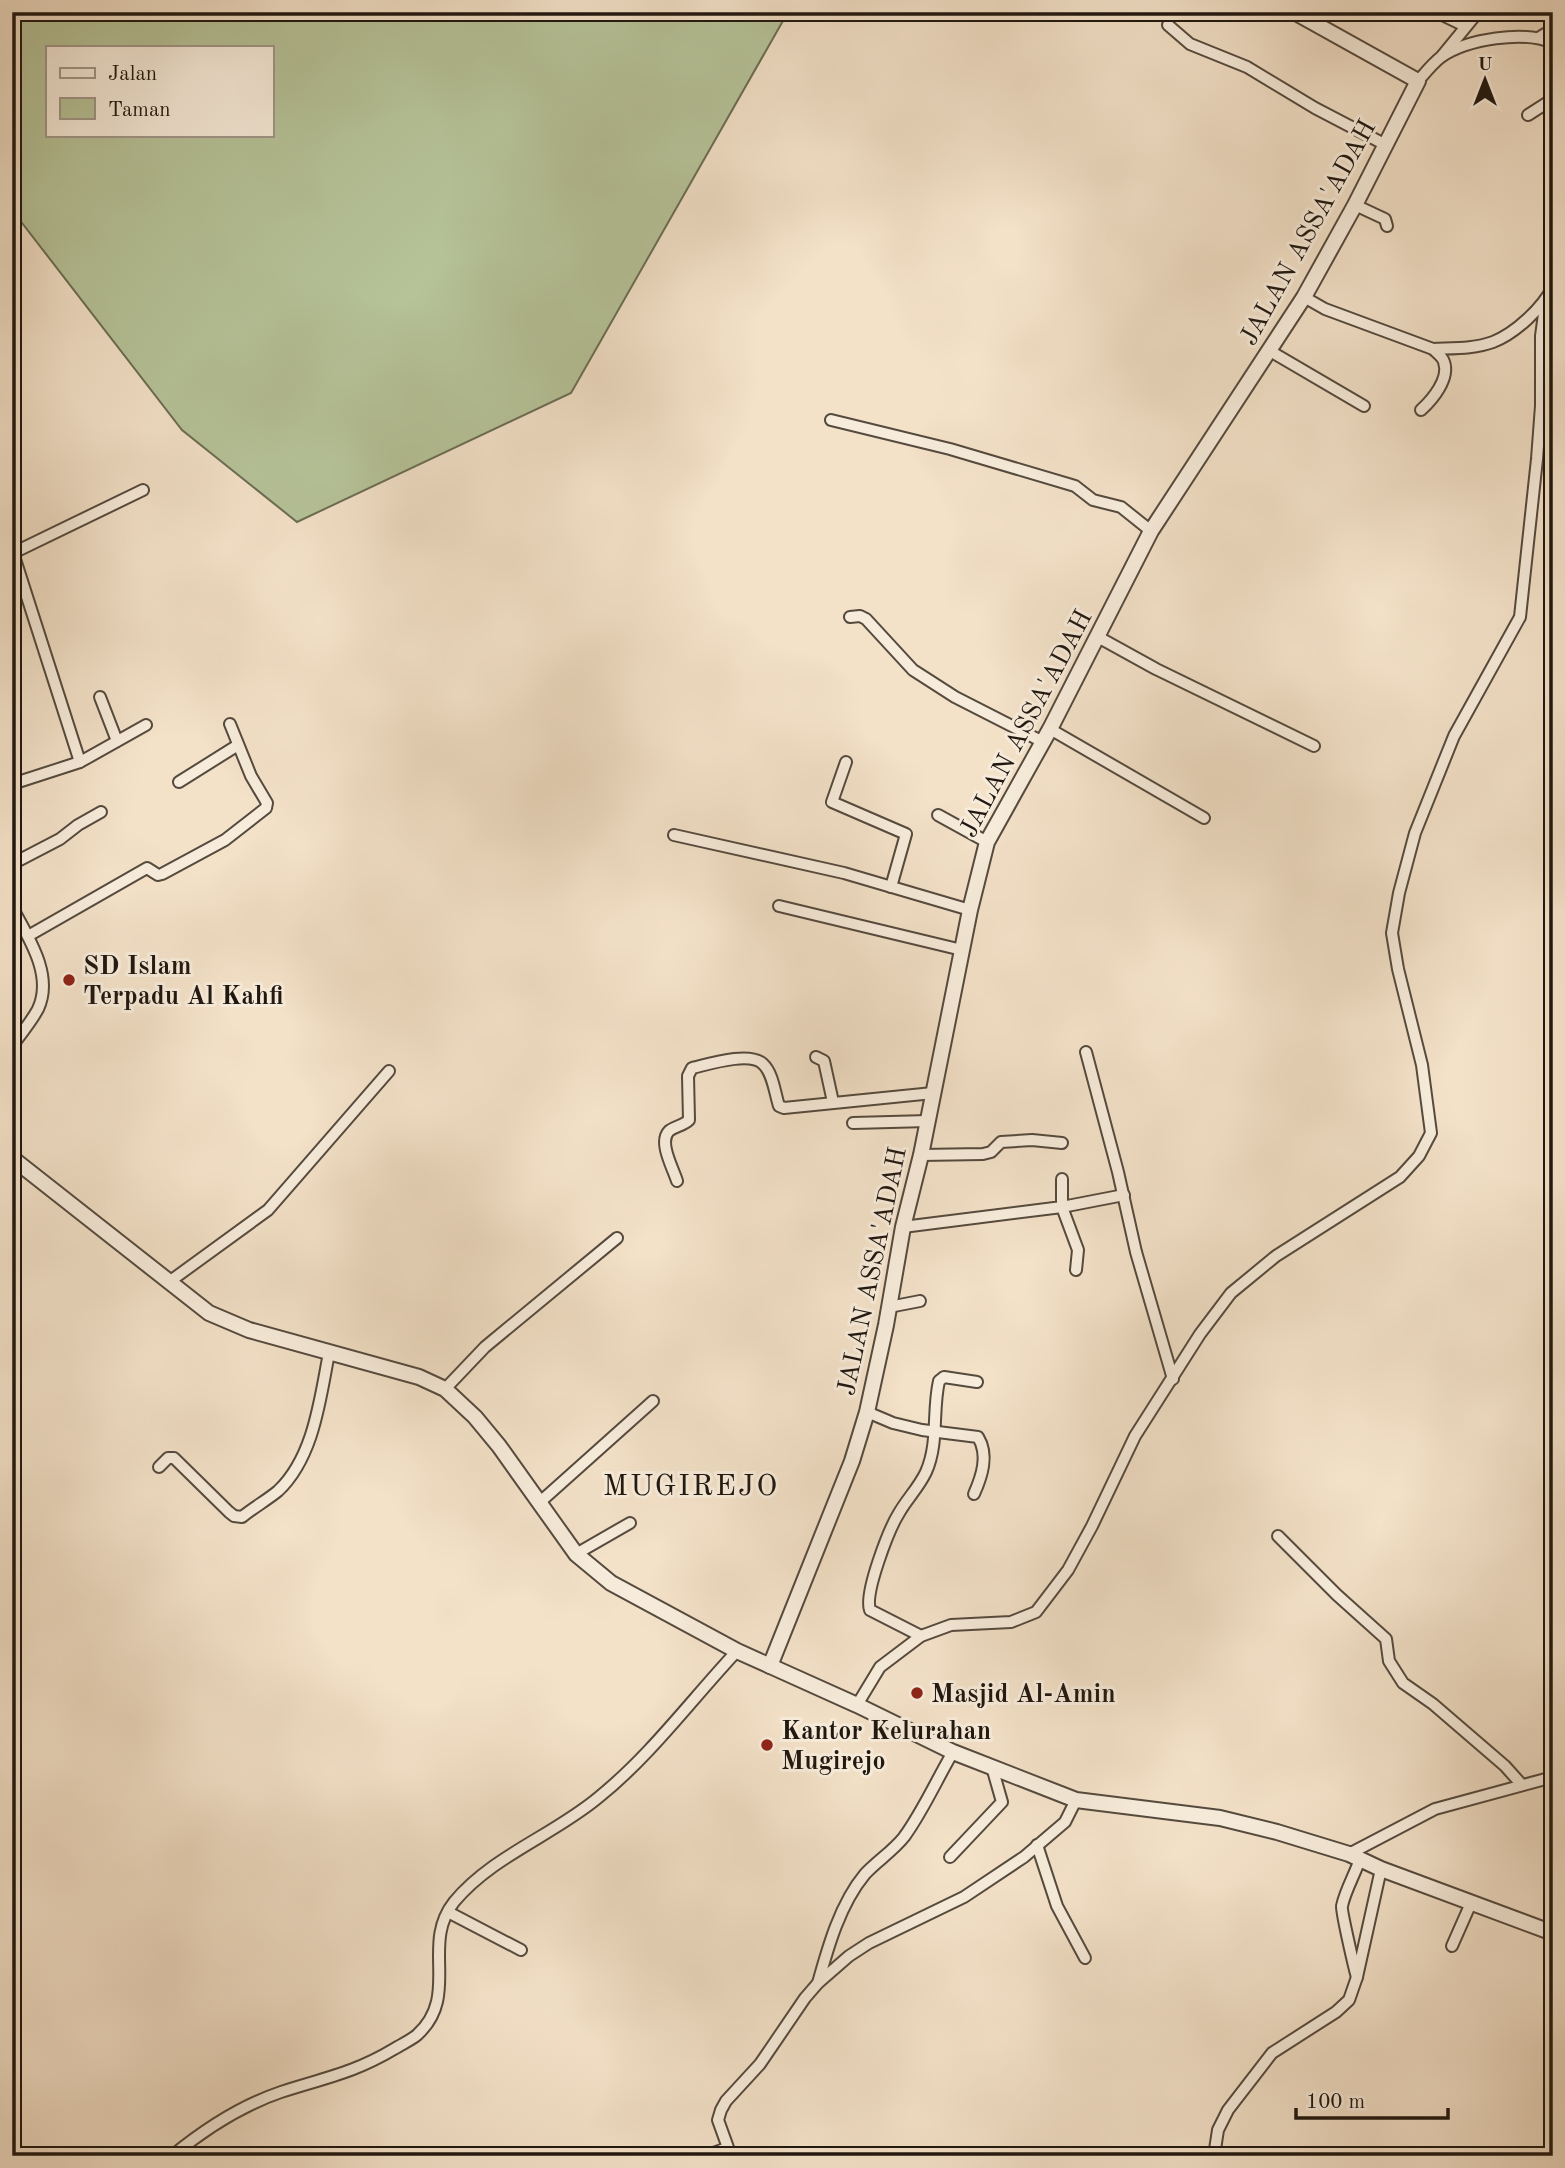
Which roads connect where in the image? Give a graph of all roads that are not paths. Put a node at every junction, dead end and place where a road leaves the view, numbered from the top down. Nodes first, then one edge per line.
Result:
1 (1294, 12) edge
2 (1436, 12) edge
3 (1478, 12) edge
4 (1168, 25) dead end
5 (1465, 26) junction
6 (1553, 29) edge
7 (1540, 37) junction
8 (1553, 43) edge
9 (1441, 57) junction
10 (1418, 81) junction
11 (1553, 99) edge
12 (1528, 115) dead end
13 (1384, 144) junction
14 (1355, 205) junction
15 (1387, 226) dead end
16 (1553, 287) edge
17 (1304, 297) junction
18 (1546, 299) junction
19 (1433, 349) junction
20 (1270, 351) junction
21 (1364, 406) dead end
22 (1541, 406) junction
23 (1421, 410) dead end
24 (1553, 410) edge
25 (831, 420) dead end
26 (143, 490) dead end
27 (1152, 531) junction
28 (13, 552) edge
29 (850, 617) dead end
30 (1098, 638) junction
31 (100, 697) dead end
32 (230, 724) dead end
33 (146, 725) dead end
34 (1047, 735) junction
35 (117, 741) junction
36 (238, 745) junction
37 (1314, 746) dead end
38 (80, 762) junction
39 (846, 762) dead end
40 (179, 782) dead end
41 (12, 784) edge
42 (101, 813) dead end
43 (938, 815) dead end
44 (1204, 818) dead end
45 (674, 835) dead end
46 (987, 842) junction
47 (12, 864) edge
48 (891, 887) junction
49 (779, 906) dead end
50 (12, 907) edge
51 (970, 909) junction
52 (27, 936) junction
53 (962, 950) junction
54 (12, 1045) edge
55 (1086, 1052) dead end
56 (816, 1057) dead end
57 (389, 1072) dead end
58 (933, 1093) junction
59 (833, 1102) junction
60 (928, 1121) junction
61 (853, 1123) dead end
62 (1062, 1143) dead end
63 (921, 1155) junction
64 (12, 1158) edge
65 (1062, 1179) dead end
66 (677, 1181) dead end
67 (1124, 1195) junction
68 (1062, 1207) junction
69 (903, 1227) junction
70 (617, 1238) dead end
71 (1076, 1270) dead end
72 (169, 1282) junction
73 (920, 1301) dead end
74 (889, 1307) junction
75 (330, 1353) junction
76 (1173, 1379) junction
77 (977, 1382) dead end
78 (445, 1388) junction
79 (653, 1401) dead end
80 (867, 1412) junction
81 (935, 1432) junction
82 (159, 1468) dead end
83 (974, 1494) dead end
84 (539, 1503) junction
85 (630, 1523) dead end
86 (1278, 1536) dead end
87 (576, 1554) junction
88 (921, 1636) junction
89 (737, 1651) junction
90 (770, 1667) junction
91 (857, 1705) junction
92 (953, 1752) junction
93 (992, 1767) junction
94 (1553, 1777) edge
95 (1522, 1785) junction
96 (1076, 1800) junction
97 (1037, 1845) junction
98 (950, 1857) dead end
99 (1355, 1857) junction
100 (1381, 1869) junction
101 (1471, 1902) junction
102 (448, 1912) junction
103 (1553, 1933) edge
104 (1452, 1946) dead end
105 (521, 1950) dead end
106 (1085, 1958) dead end
107 (1357, 1977) junction
108 (818, 1983) junction
109 (729, 2152) edge
110 (173, 2156) edge
111 (705, 2156) edge
112 (1214, 2156) edge

1 - 10 street
2 - 5 street
3 - 5 street
4 - 13 street
5 - 9 street
6 - 7 street
7 - 8 street
7 - 9 street
9 - 10 street
10 - 13 street, JALAN ASSA'ADAH
11 - 12 street
13 - 14 street, JALAN ASSA'ADAH
14 - 15 street
14 - 17 street, JALAN ASSA'ADAH
16 - 18 street
17 - 19 street
17 - 20 street, JALAN ASSA'ADAH
18 - 19 street
18 - 22 street
19 - 23 street
20 - 21 street
20 - 27 street, JALAN ASSA'ADAH
22 - 24 street
22 - 76 street
25 - 27 street
26 - 28 street
27 - 30 street, JALAN ASSA'ADAH
28 - 38 street
29 - 34 street
30 - 34 street, JALAN ASSA'ADAH
30 - 37 street
31 - 35 street
32 - 36 street
33 - 35 street
34 - 44 street
34 - 46 street, JALAN ASSA'ADAH
35 - 38 street
36 - 40 street
36 - 52 street
38 - 41 street
39 - 48 street
42 - 47 street
43 - 46 street
45 - 48 street
46 - 51 street, JALAN ASSA'ADAH
48 - 51 street
49 - 53 street
50 - 52 street
51 - 53 street, JALAN ASSA'ADAH
52 - 54 street
53 - 58 street, JALAN ASSA'ADAH
55 - 67 street
56 - 59 street
57 - 72 street
58 - 59 street
58 - 60 street, JALAN ASSA'ADAH
59 - 66 street
60 - 61 street
60 - 63 street, JALAN ASSA'ADAH
62 - 63 street
63 - 69 street, JALAN ASSA'ADAH
64 - 72 street
65 - 68 street
67 - 68 street
67 - 76 street
68 - 69 street
68 - 71 street
69 - 74 street, JALAN ASSA'ADAH
70 - 78 street
72 - 75 street
73 - 74 street
74 - 80 street, JALAN ASSA'ADAH
75 - 78 street
75 - 82 street
76 - 88 street
77 - 81 street
78 - 84 street
79 - 84 street
80 - 81 street
80 - 90 street, JALAN ASSA'ADAH
81 - 83 street
81 - 88 street
84 - 87 street
85 - 87 street
86 - 95 street
87 - 89 street
88 - 91 street
89 - 90 street
89 - 102 street
90 - 91 street
91 - 92 street
92 - 93 street
92 - 108 street
93 - 96 street
93 - 98 street
94 - 95 street
95 - 99 street
96 - 97 street
96 - 99 street
97 - 106 street
97 - 108 street
99 - 100 street
99 - 107 street
100 - 101 street
100 - 107 street
101 - 103 street
101 - 104 street
102 - 105 street
102 - 110 street
107 - 112 street
108 - 109 street
109 - 111 street

